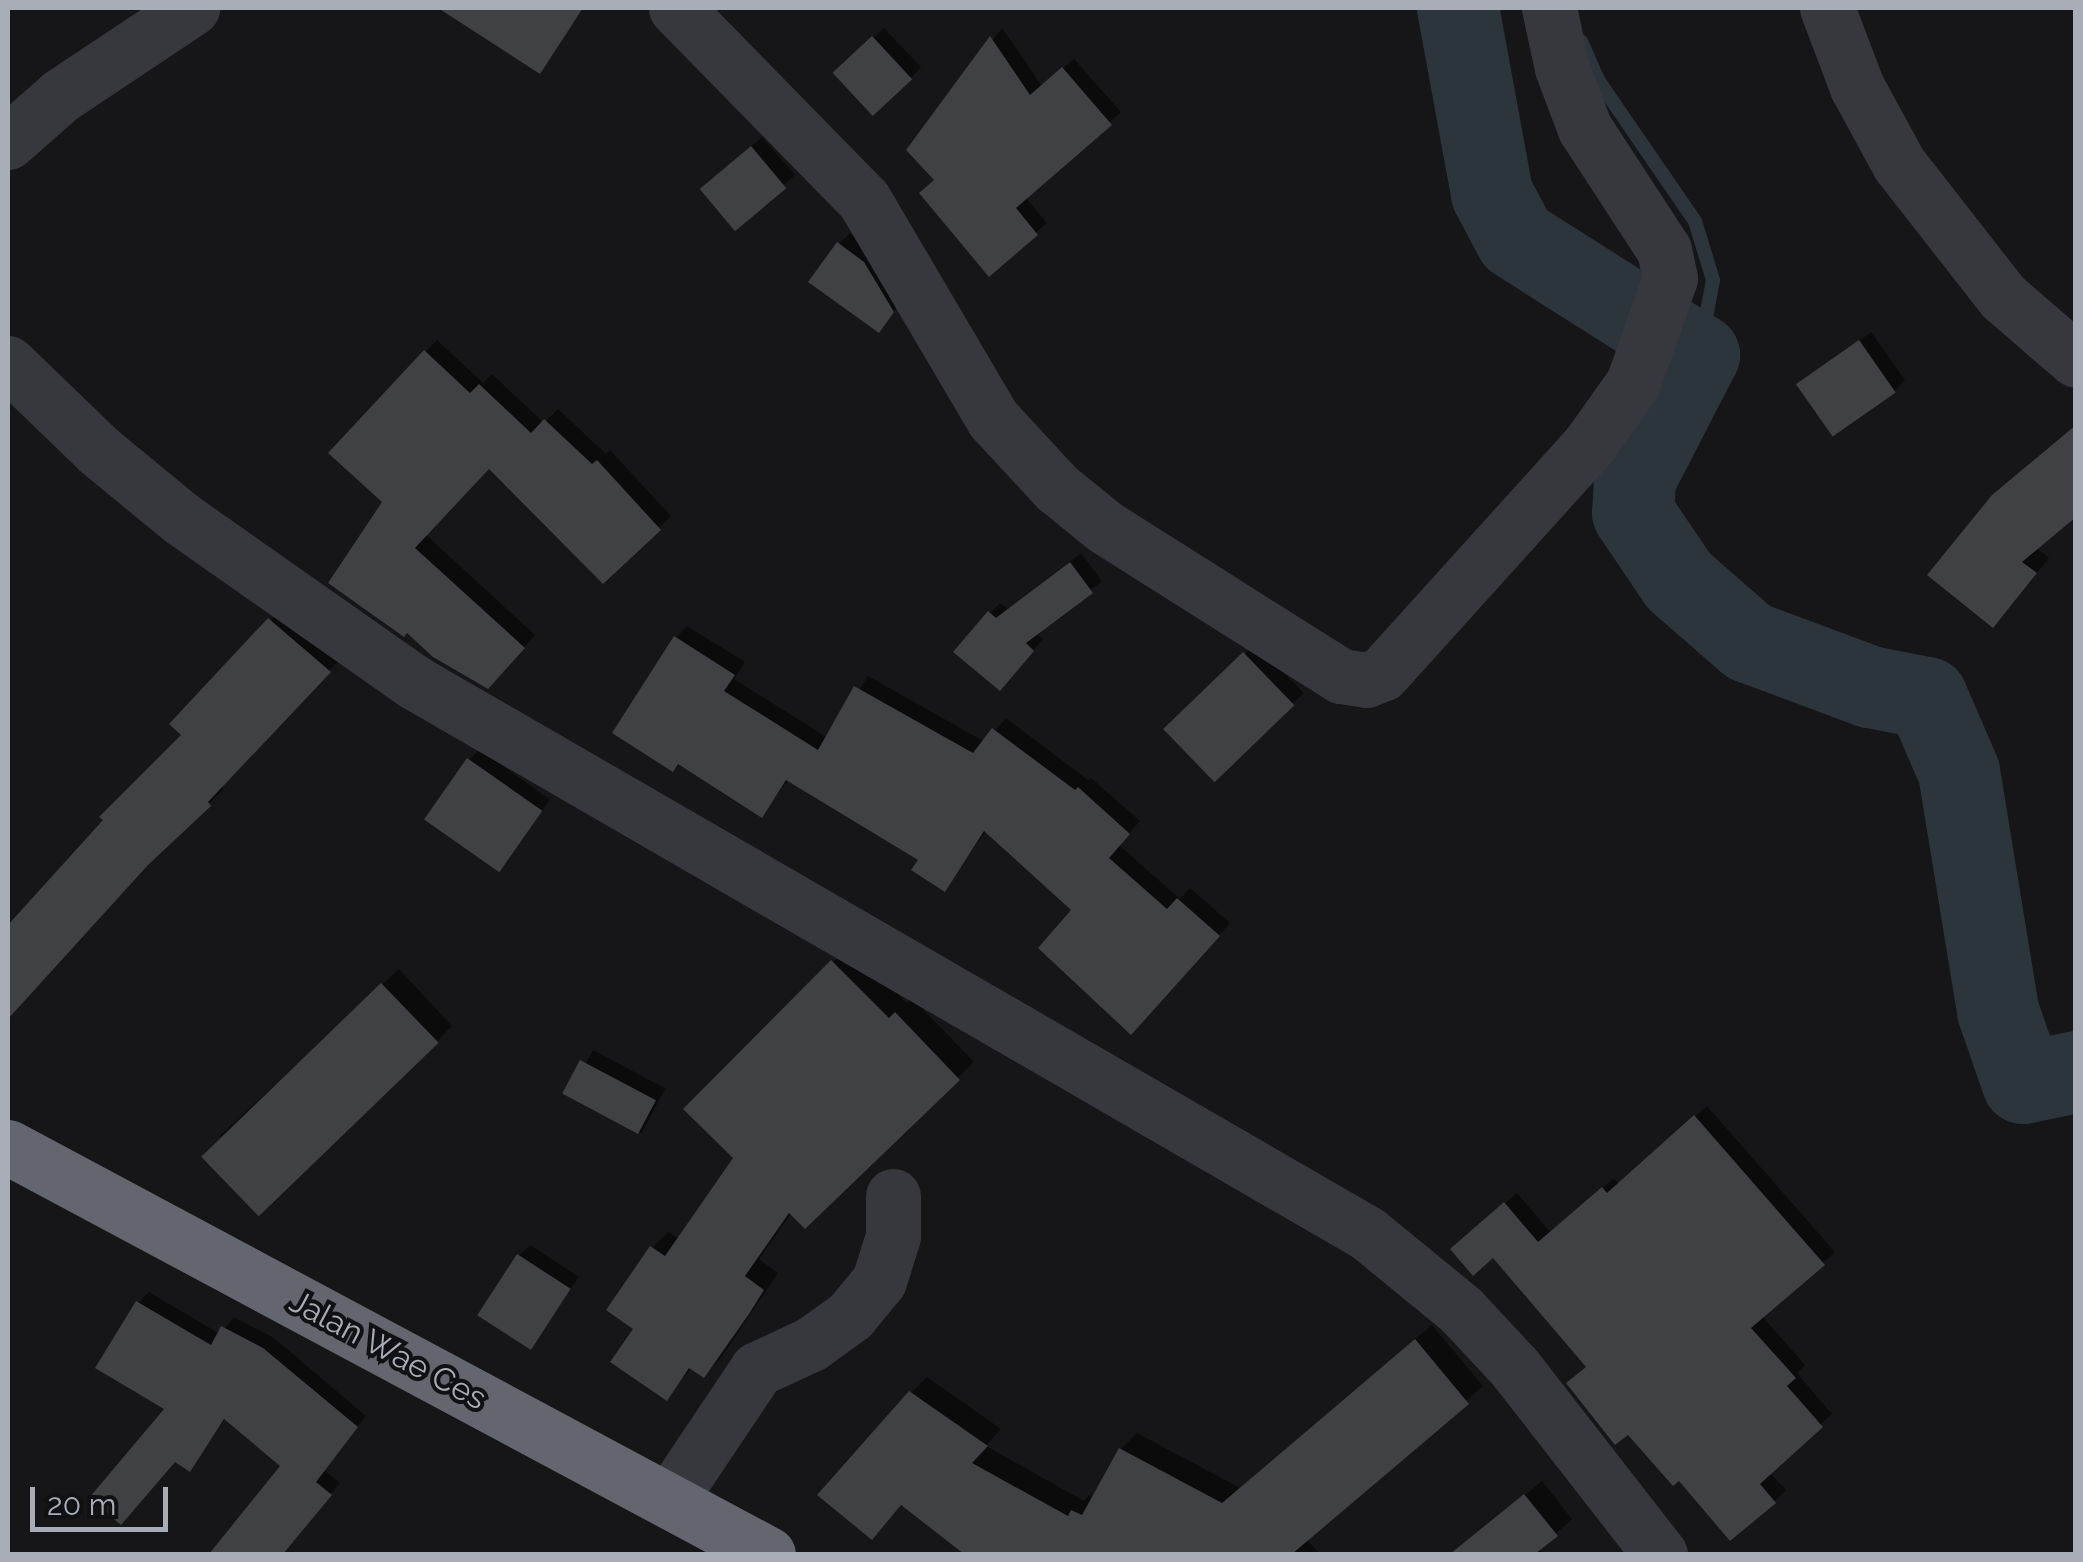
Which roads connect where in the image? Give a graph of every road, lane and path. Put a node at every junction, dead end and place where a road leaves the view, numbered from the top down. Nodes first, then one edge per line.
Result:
1 (192, 8) edge
2 (676, 8) edge
3 (1549, 8) edge
4 (1827, 8) edge
5 (8, 142) edge
6 (2076, 360) edge
7 (8, 364) edge
8 (8, 1147) edge
9 (893, 1196) dead end
10 (670, 1499) junction
11 (768, 1554) edge
12 (1660, 1554) edge

1 - 5 street
2 - 3 street
4 - 6 street
7 - 12 street
8 - 10 highway, Jalan Wae Ces
9 - 10 street
10 - 11 highway, Jalan Wae Ces

